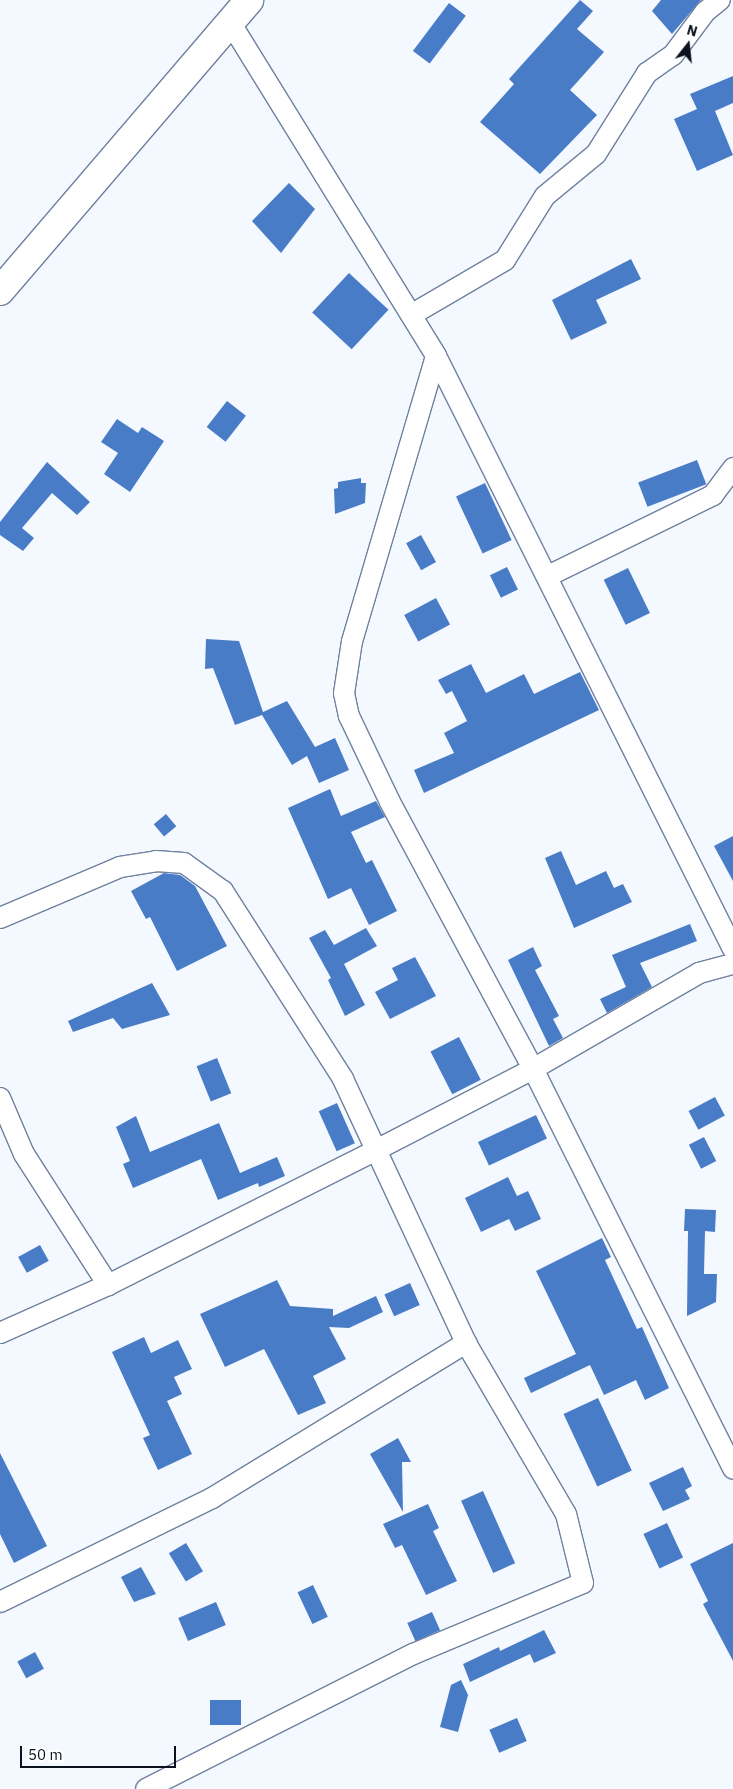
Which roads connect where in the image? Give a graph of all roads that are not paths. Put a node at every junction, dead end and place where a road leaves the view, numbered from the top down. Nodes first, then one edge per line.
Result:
1 (249, 0) edge
2 (720, 0) edge
3 (230, 22) junction
4 (0, 291) edge
5 (411, 315) junction
6 (436, 356) junction
7 (733, 468) edge
8 (548, 576) junction
9 (0, 918) edge
10 (733, 949) edge
11 (733, 964) edge
12 (533, 1069) junction
13 (0, 1098) edge
14 (378, 1149) junction
15 (108, 1285) junction
16 (0, 1333) edge
17 (466, 1344) junction
18 (733, 1469) edge
19 (0, 1602) edge
20 (146, 1789) edge

1 - 3 street
2 - 5 street
3 - 4 street
3 - 5 street
5 - 6 street
6 - 8 street
6 - 12 street
7 - 8 street
8 - 10 street
9 - 14 street
11 - 12 street
12 - 14 street
12 - 18 street
13 - 15 street
14 - 15 street
14 - 17 street
15 - 16 street
17 - 19 street
17 - 20 street

